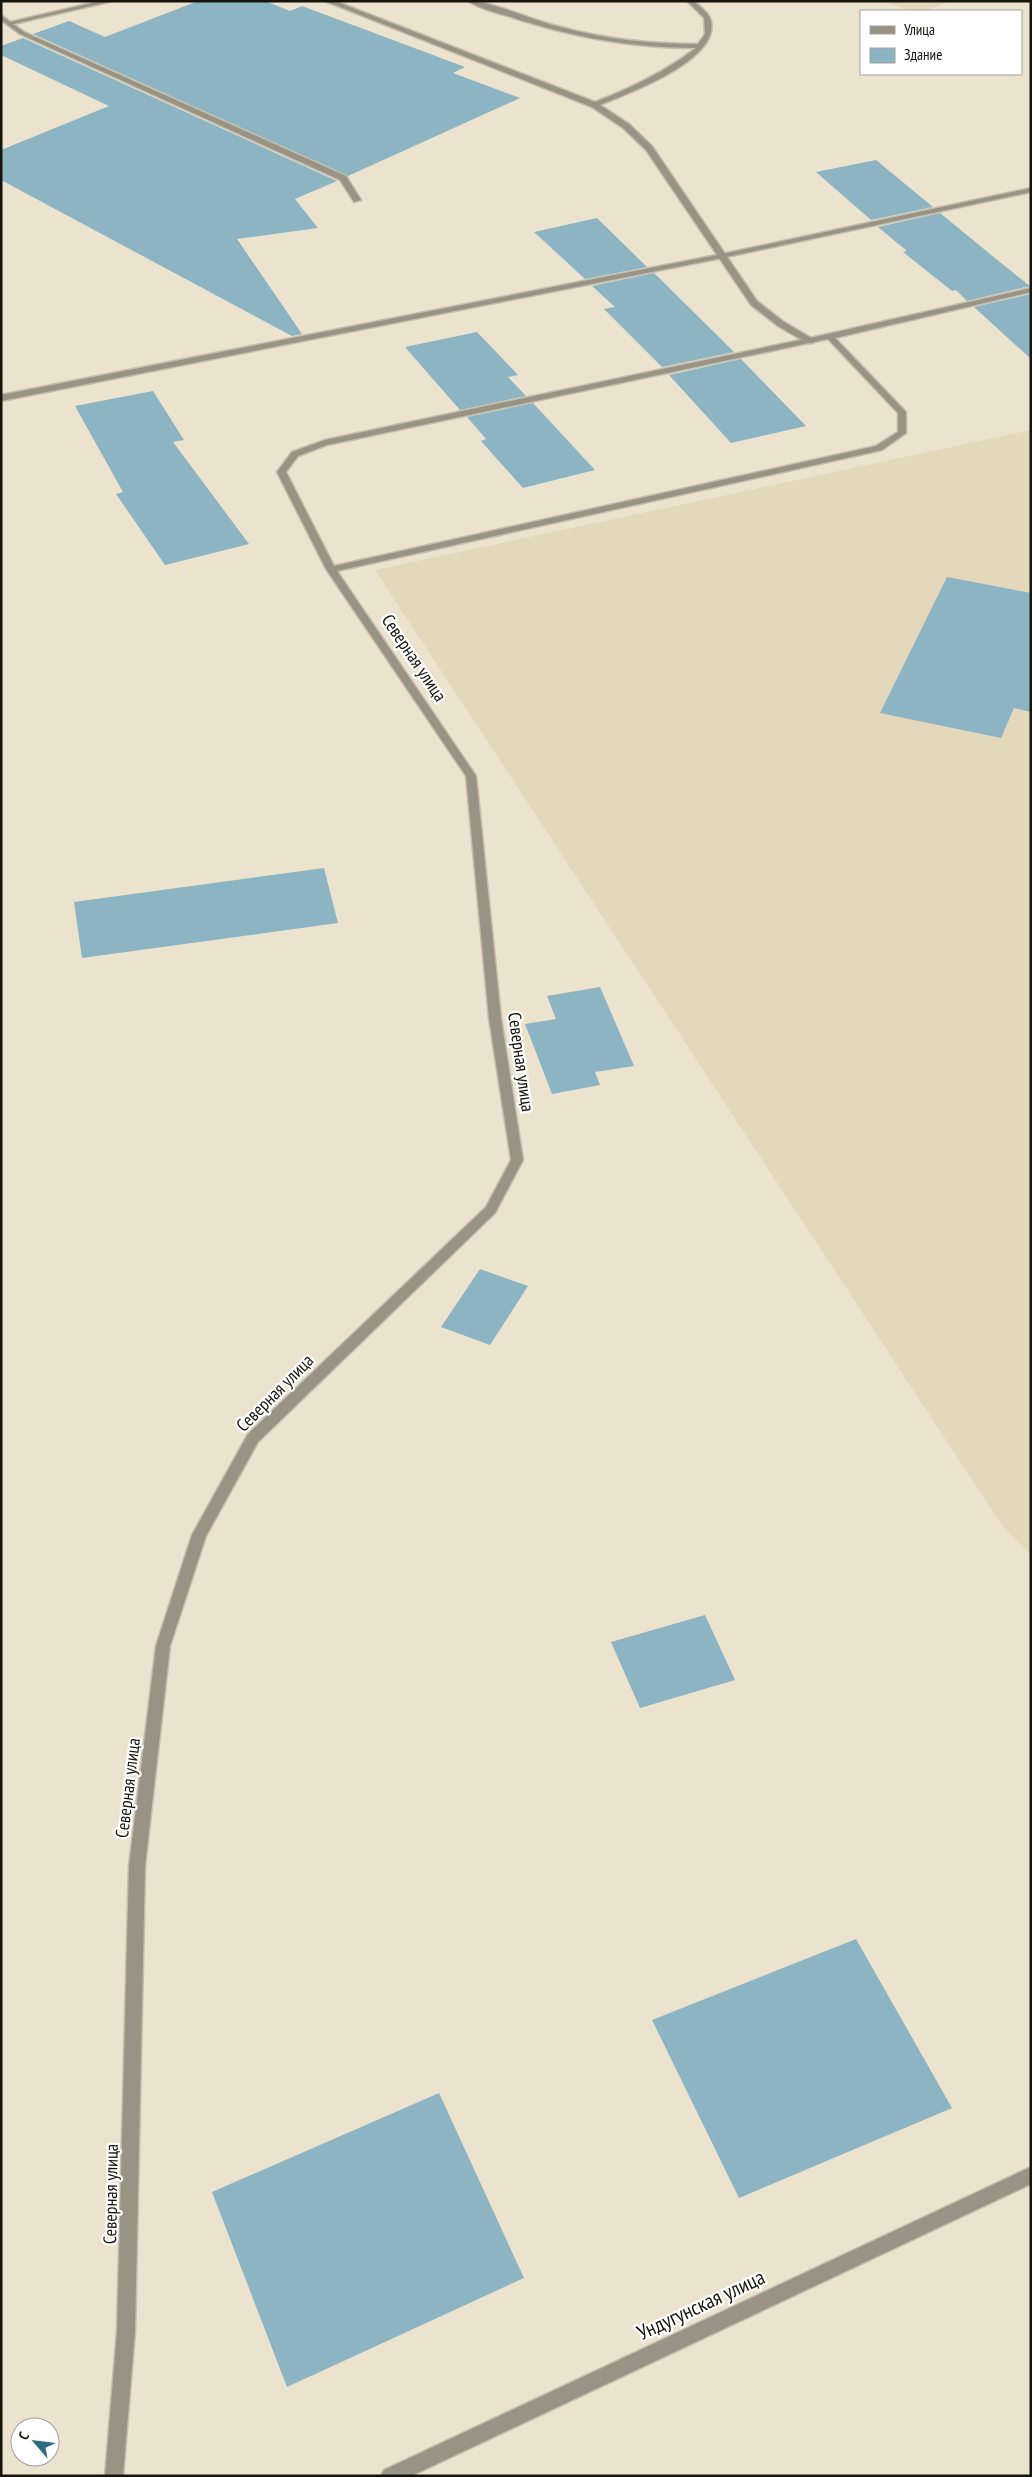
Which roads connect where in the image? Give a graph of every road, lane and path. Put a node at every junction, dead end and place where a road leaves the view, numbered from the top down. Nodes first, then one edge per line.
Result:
1 (110, 1) edge
2 (328, 1) edge
3 (471, 1) edge
4 (690, 1) edge
5 (1, 17) edge
6 (9, 23) junction
7 (702, 46) junction
8 (595, 105) junction
9 (1031, 190) edge
10 (357, 200) dead end
11 (722, 256) junction
12 (1031, 290) edge
13 (830, 337) junction
14 (810, 341) junction
15 (1, 398) edge
16 (331, 569) junction
17 (1031, 2175) edge
18 (114, 2476) edge
19 (390, 2476) edge

1 - 6 street
2 - 8 street
3 - 7 street
4 - 7 street
5 - 6 street
6 - 10 street
7 - 8 street
8 - 11 street
9 - 11 street
11 - 14 street
11 - 15 street
12 - 13 street
13 - 14 street
13 - 16 street
14 - 16 street, Северная улица
16 - 18 street, Северная улица
17 - 19 street, Ундугунская улица

